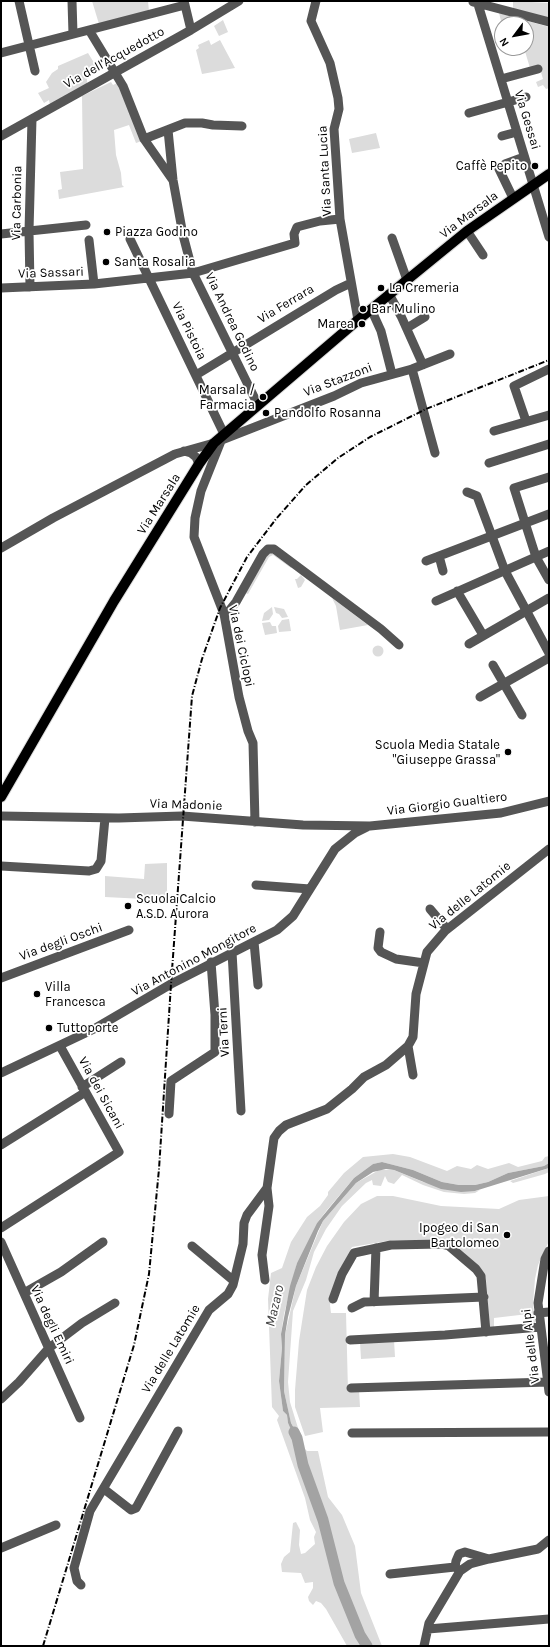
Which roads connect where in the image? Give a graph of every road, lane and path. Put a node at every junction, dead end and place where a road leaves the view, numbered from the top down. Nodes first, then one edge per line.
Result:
1 (9, 1) edge
2 (19, 1) edge
3 (72, 1) edge
4 (239, 1) edge
5 (316, 1) edge
6 (475, 2) edge
7 (185, 3) edge
8 (549, 22) edge
9 (89, 30) junction
10 (191, 30) junction
11 (73, 34) junction
12 (29, 46) junction
13 (1, 53) edge
14 (538, 69) dead end
15 (35, 71) dead end
16 (115, 72) junction
17 (501, 79) junction
18 (526, 97) dead end
19 (508, 102) junction
20 (469, 113) dead end
21 (32, 118) junction
22 (242, 126) dead end
23 (168, 130) junction
24 (517, 132) junction
25 (1, 136) edge
26 (502, 136) dead end
27 (144, 138) junction
28 (524, 157) junction
29 (549, 174) edge
30 (173, 180) junction
31 (533, 185) junction
32 (513, 198) junction
33 (340, 219) junction
34 (86, 225) dead end
35 (29, 231) junction
36 (467, 231) junction
37 (1, 234) edge
38 (392, 238) dead end
39 (549, 238) edge
40 (130, 239) dead end
41 (89, 240) dead end
42 (483, 256) dead end
43 (193, 272) junction
44 (149, 278) junction
45 (407, 280) junction
46 (350, 283) junction
47 (94, 284) junction
48 (30, 287) junction
49 (1, 288) edge
50 (389, 294) junction
51 (371, 309) junction
52 (425, 317) dead end
53 (358, 320) junction
54 (407, 328) junction
55 (232, 352) junction
56 (450, 354) dead end
57 (423, 364) junction
58 (412, 368) junction
59 (549, 370) edge
60 (392, 374) junction
61 (196, 375) junction
62 (255, 408) junction
63 (549, 415) edge
64 (526, 421) junction
65 (259, 425) junction
66 (494, 431) dead end
67 (221, 438) junction
68 (549, 444) edge
69 (184, 451) junction
70 (435, 453) dead end
71 (489, 463) dead end
72 (199, 464) junction
73 (549, 477) edge
74 (467, 492) dead end
75 (549, 514) edge
76 (526, 522) junction
77 (492, 536) junction
78 (1, 548) edge
79 (549, 551) edge
80 (438, 556) junction
81 (536, 556) junction
82 (426, 561) dead end
83 (443, 571) dead end
84 (505, 571) junction
85 (549, 580) edge
86 (457, 590) junction
87 (549, 598) edge
88 (436, 601) dead end
89 (526, 612) junction
90 (224, 614) junction
91 (483, 636) junction
92 (469, 644) dead end
93 (399, 645) dead end
94 (549, 653) edge
95 (549, 658) edge
96 (493, 665) dead end
97 (504, 683) junction
98 (480, 697) dead end
99 (522, 715) dead end
100 (1, 797) edge
101 (549, 802) edge
102 (1, 816) edge
103 (105, 818) junction
104 (255, 822) junction
105 (370, 826) junction
106 (549, 849) edge
107 (1, 866) edge
108 (256, 885) dead end
109 (310, 889) junction
110 (430, 909) dead end
111 (447, 929) junction
112 (129, 930) dead end
113 (380, 932) dead end
114 (254, 942) junction
115 (232, 952) junction
116 (211, 962) junction
117 (424, 963) junction
118 (1, 978) edge
119 (258, 985) dead end
120 (60, 1046) junction
121 (408, 1046) junction
122 (121, 1062) dead end
123 (1, 1073) edge
124 (413, 1075) dead end
125 (83, 1090) junction
126 (241, 1111) dead end
127 (169, 1114) dead end
128 (1, 1145) edge
129 (268, 1188) junction
130 (1, 1228) edge
131 (1, 1242) edge
132 (103, 1242) dead end
133 (192, 1246) dead end
134 (376, 1248) junction
135 (549, 1251) edge
136 (546, 1272) edge
137 (265, 1280) dead end
138 (234, 1281) junction
139 (24, 1293) junction
140 (484, 1297) junction
141 (333, 1299) dead end
142 (374, 1302) junction
143 (116, 1303) dead end
144 (352, 1308) dead end
145 (549, 1312) edge
146 (538, 1313) junction
147 (540, 1327) junction
148 (486, 1332) junction
149 (350, 1340) dead end
150 (49, 1348) junction
151 (547, 1355) edge
152 (548, 1385) edge
153 (351, 1388) dead end
154 (549, 1392) edge
155 (1, 1399) edge
156 (80, 1418) dead end
157 (178, 1431) dead end
158 (549, 1432) edge
159 (352, 1433) dead end
160 (104, 1489) junction
161 (56, 1524) dead end
162 (549, 1540) edge
163 (1, 1548) edge
164 (538, 1549) junction
165 (549, 1550) edge
166 (489, 1559) junction
167 (458, 1569) junction
168 (390, 1574) dead end
169 (81, 1585) dead end
170 (549, 1619) edge
171 (428, 1629) junction
172 (424, 1646) edge

1 - 2 street
2 - 12 street
3 - 11 street
4 - 10 street, Via dell'Acquedotto
5 - 33 street, Via Santa Lucia
6 - 8 street
6 - 17 street, Via Gessai
7 - 9 street
7 - 10 street
9 - 11 street
9 - 16 street
10 - 16 street, Via dell'Acquedotto
11 - 12 street
12 - 13 street
12 - 15 street
14 - 17 street, Via Gessai
16 - 21 street, Via dell'Acquedotto
16 - 27 street
17 - 19 street, Via Gessai
18 - 19 street
19 - 20 street
19 - 24 street, Via Gessai
21 - 25 street, Via dell'Acquedotto
21 - 35 street, Via Carbonia
22 - 23 street
23 - 27 street
23 - 30 street, Via Andrea Godino
24 - 26 street
24 - 28 street, Via Gessai
27 - 30 street
28 - 31 street, Via Gessai
28 - 32 street
29 - 31 main road, Via Marsala
30 - 43 street, Via Andrea Godino
31 - 32 main road, Via Marsala
31 - 39 street, Via Gessai
32 - 36 main road, Via Marsala
33 - 43 street, Via Sassari
33 - 46 street, Via Santa Lucia
34 - 35 street
35 - 37 street
35 - 48 street, Via Carbonia
36 - 42 street
36 - 45 main road, Via Marsala
38 - 45 street
40 - 44 street, Via Pistoia
41 - 47 street
43 - 44 street, Via Sassari
43 - 55 street, Via Andrea Godino
44 - 47 street, Via Sassari
44 - 61 street, Via Pistoia
45 - 50 main road, Via Marsala
46 - 53 street, Via Santa Lucia
46 - 55 street, Via Ferrara
47 - 48 street, Via Sassari
48 - 49 street, Via Sassari
50 - 51 main road, Via Marsala
50 - 54 street
51 - 53 main road, Via Marsala
51 - 60 street
52 - 54 street
53 - 62 main road, Via Marsala
54 - 57 street
55 - 61 street, Via Ferrara
55 - 62 street, Via Andrea Godino
56 - 57 street, Via Stazzoni
57 - 58 street, Via Stazzoni
58 - 60 street, Via Stazzoni
58 - 70 street
59 - 64 street
60 - 65 street, Via Stazzoni
61 - 67 street, Via Pistoia
62 - 65 street
62 - 67 main road, Via Marsala
63 - 64 street
64 - 66 street
65 - 67 street, Via Stazzoni
67 - 69 street, Via Stazzoni
67 - 72 main road, Via Marsala
67 - 90 street, Via dei Ciclopi
68 - 71 street
69 - 72 street
69 - 78 street, Via Stazzoni
72 - 100 main road, Via Marsala
73 - 76 street
74 - 77 street
75 - 76 street
76 - 77 street
76 - 81 street
77 - 80 street
77 - 84 street
79 - 81 street
80 - 82 street
80 - 83 street
81 - 84 street
81 - 85 street
84 - 86 street
84 - 89 street
86 - 88 street
86 - 91 street
87 - 89 street
89 - 91 street
89 - 94 street
90 - 93 street
90 - 104 street, Via dei Ciclopi
91 - 92 street
95 - 97 street
96 - 97 street
97 - 98 street
97 - 99 street
101 - 105 street, Via Giorgio Gualtiero
102 - 103 street, Via Madonie
103 - 104 street, Via Madonie
103 - 107 street
104 - 105 street, Via Madonie
105 - 109 street, Via Antonino Mongitore
106 - 111 street, Via delle Latomie
108 - 109 street
109 - 114 street, Via Antonino Mongitore
110 - 111 street
111 - 117 street, Via delle Latomie
112 - 118 street, Via degli Oschi
113 - 117 street
114 - 115 street, Via Antonino Mongitore
114 - 119 street
115 - 116 street, Via Antonino Mongitore
115 - 126 street, Via Terni
116 - 120 street, Via Antonino Mongitore
116 - 127 street
117 - 121 street, Via delle Latomie
120 - 123 street, Via Antonino Mongitore
120 - 125 street, Via dei Sicani
121 - 124 street
121 - 129 street
122 - 125 street
125 - 128 street
125 - 130 street, Via dei Sicani
129 - 137 street
129 - 138 street, Via delle Latomie
131 - 139 street, Via degli Emiri
132 - 139 street
133 - 138 street
134 - 140 street
134 - 141 street
134 - 142 street
135 - 136 street, Via delle Alpi
136 - 146 street, Via delle Alpi
138 - 160 street, Via delle Latomie
139 - 150 street, Via degli Emiri
140 - 142 street
140 - 148 street
142 - 144 street
143 - 150 street
145 - 146 street
146 - 147 street, Via delle Alpi
147 - 148 street
147 - 151 street, Via delle Alpi
148 - 149 street
150 - 155 street
150 - 156 street, Via degli Emiri
151 - 152 street, Via delle Alpi
152 - 153 street
152 - 154 street, Via delle Alpi
157 - 160 street
158 - 159 street
160 - 169 street, Via delle Latomie
161 - 163 street
162 - 164 street
164 - 165 street
164 - 166 street
166 - 167 street
166 - 167 street
167 - 168 street
167 - 171 street
170 - 171 street
171 - 172 street

